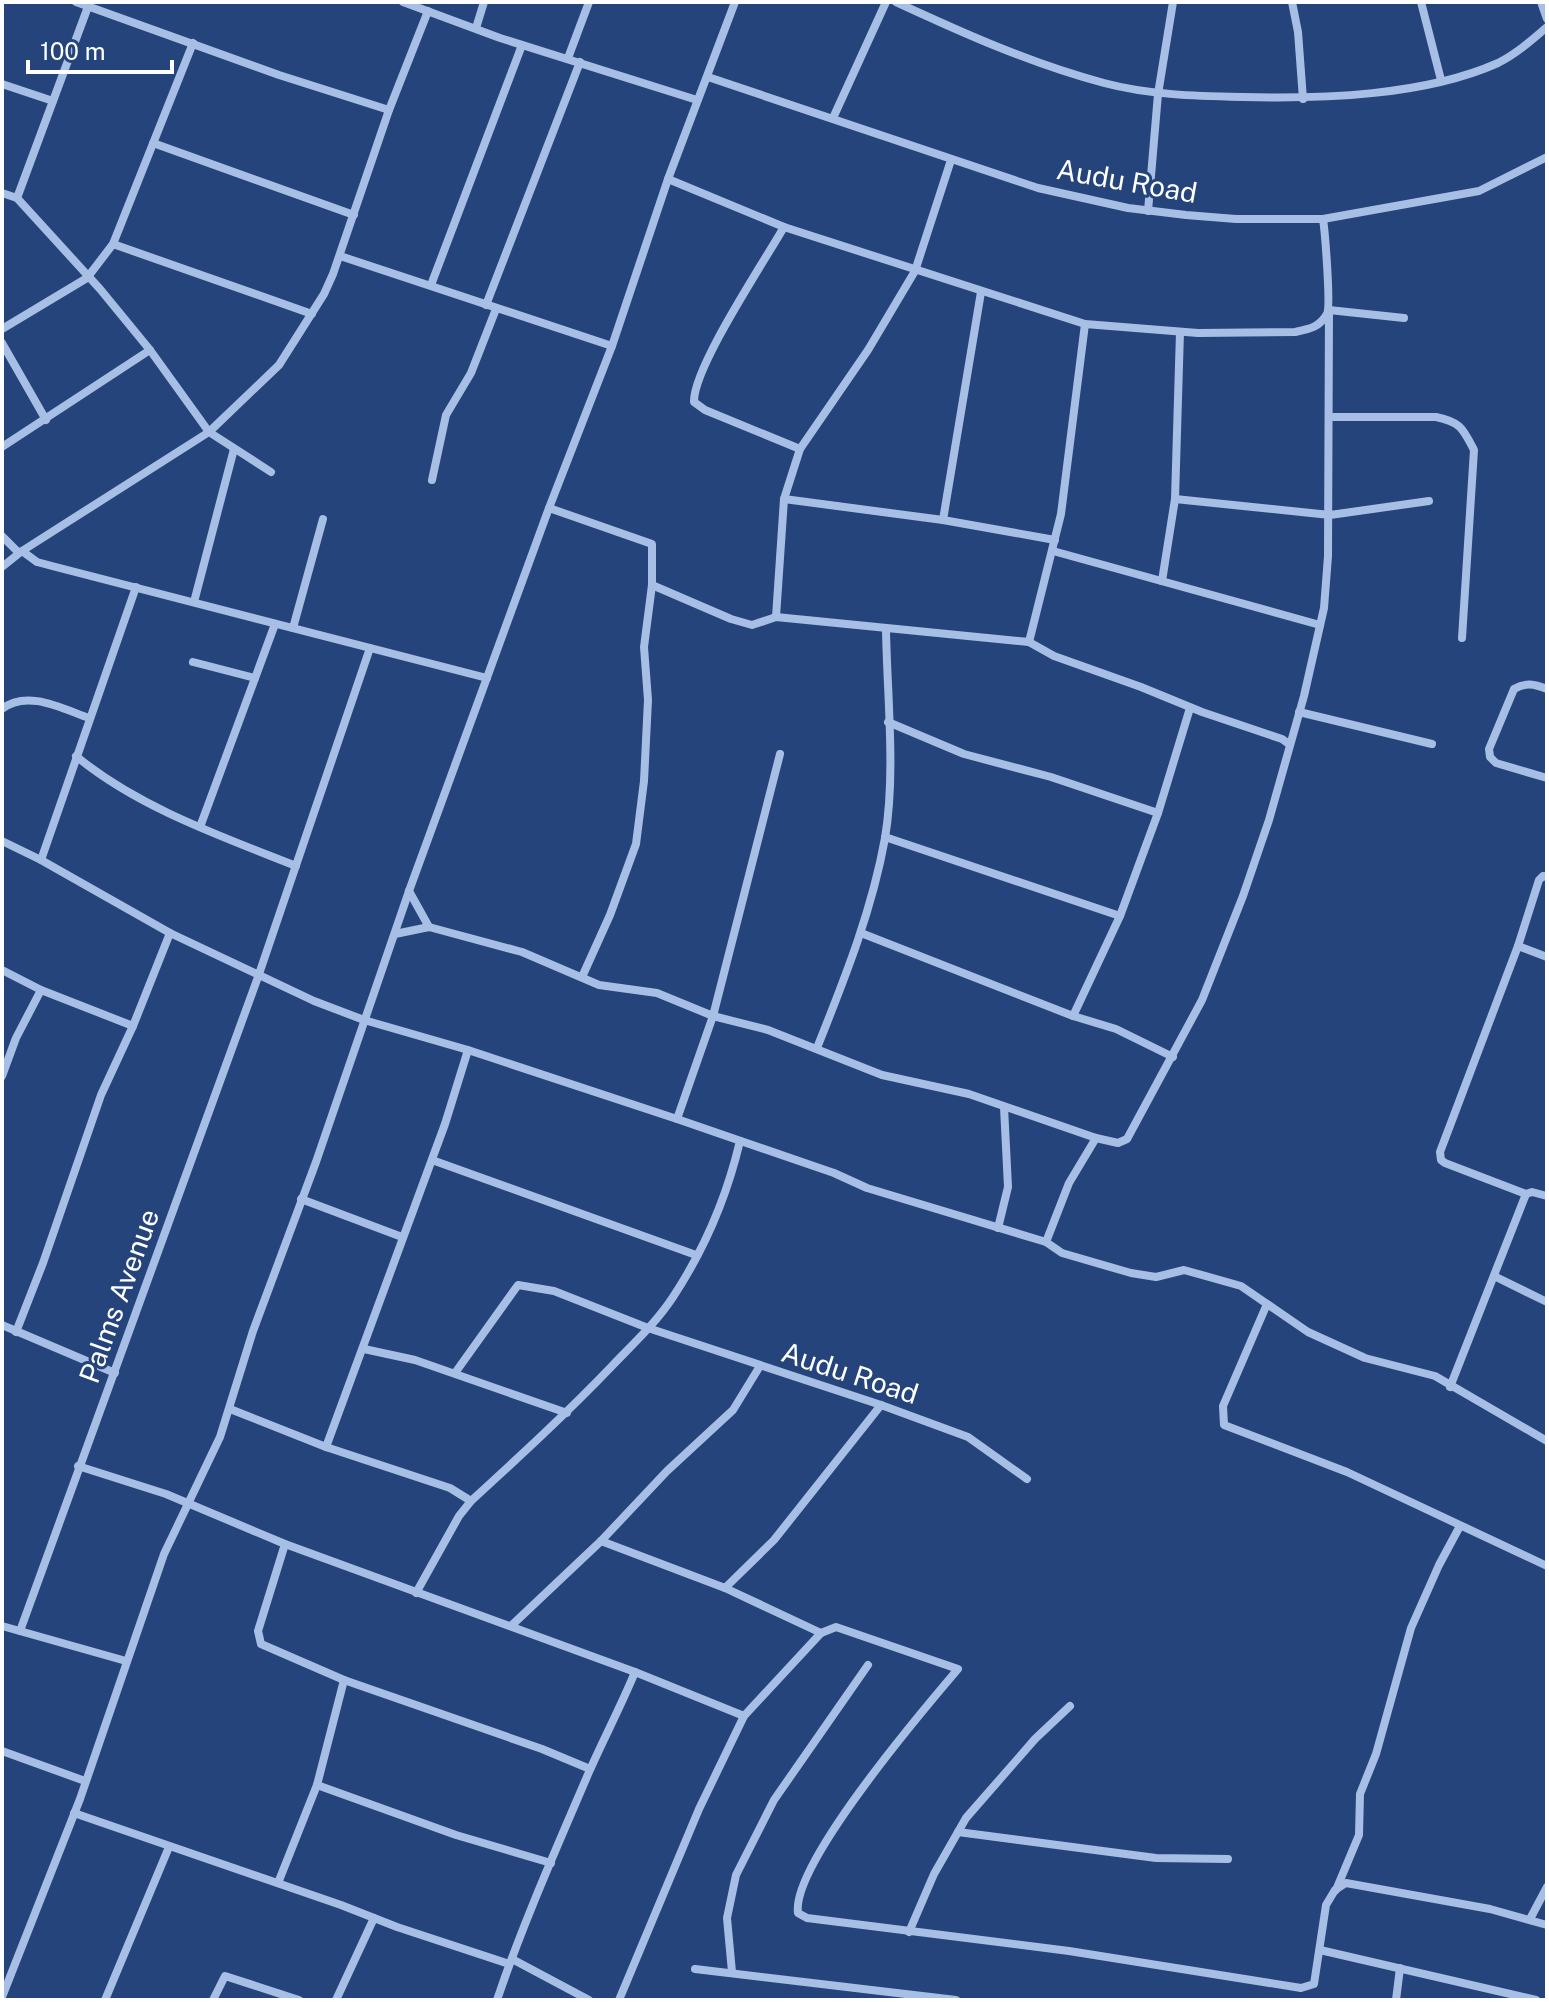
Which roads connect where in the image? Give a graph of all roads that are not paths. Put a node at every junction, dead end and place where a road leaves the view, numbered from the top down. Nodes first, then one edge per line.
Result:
1 (76, 2) edge
2 (403, 2) edge
3 (484, 2) edge
4 (589, 2) edge
5 (735, 2) edge
6 (886, 2) edge
7 (896, 2) edge
8 (1173, 2) edge
9 (1292, 2) edge
10 (1421, 2) edge
11 (1541, 2) edge
12 (89, 4) edge
13 (428, 11) junction
14 (1547, 19) edge
15 (1547, 27) edge
16 (476, 28) junction
17 (193, 43) junction
18 (522, 45) junction
19 (568, 58) junction
20 (580, 62) junction
21 (708, 77) junction
22 (1441, 80) junction
23 (2, 84) edge
24 (1158, 94) junction
25 (1303, 99) junction
26 (697, 100) junction
27 (53, 101) junction
28 (389, 110) junction
29 (833, 118) junction
30 (153, 143) junction
31 (1547, 157) edge
32 (951, 160) junction
33 (668, 179) junction
34 (2, 193) edge
35 (17, 198) junction
36 (1148, 211) junction
37 (354, 215) junction
38 (1323, 219) junction
39 (784, 227) junction
40 (113, 244) junction
41 (340, 256) junction
42 (915, 271) junction
43 (87, 278) junction
44 (431, 285) junction
45 (981, 292) junction
46 (486, 305) junction
47 (496, 309) junction
48 (1329, 310) junction
49 (312, 314) junction
50 (1404, 318) dead end
51 (1085, 324) junction
52 (2, 329) edge
53 (1180, 332) junction
54 (2, 343) edge
55 (612, 346) junction
56 (150, 350) junction
57 (1329, 417) junction
58 (46, 420) junction
59 (209, 432) junction
60 (2, 447) edge
61 (234, 449) junction
62 (800, 449) junction
63 (271, 472) dead end
64 (432, 480) dead end
65 (784, 499) junction
66 (1175, 499) junction
67 (1429, 501) dead end
68 (549, 508) junction
69 (1330, 515) junction
70 (323, 519) dead end
71 (943, 520) junction
72 (2, 536) edge
73 (1055, 540) junction
74 (22, 551) junction
75 (1053, 551) junction
76 (2, 567) edge
77 (1162, 581) junction
78 (652, 585) junction
79 (136, 587) junction
80 (194, 602) junction
81 (776, 617) junction
82 (275, 624) junction
83 (1320, 625) junction
84 (293, 628) junction
85 (886, 629) junction
86 (1462, 638) dead end
87 (1029, 642) junction
88 (370, 648) junction
89 (193, 662) dead end
90 (255, 678) junction
91 (487, 678) junction
92 (1547, 689) edge
93 (1190, 708) junction
94 (2, 709) edge
95 (1299, 712) junction
96 (89, 718) junction
97 (888, 722) junction
98 (1289, 744) junction
99 (1432, 744) dead end
100 (780, 754) dead end
101 (76, 756) junction
102 (1547, 778) edge
103 (1158, 813) junction
104 (200, 827) junction
105 (885, 837) junction
106 (2, 841) edge
107 (41, 860) junction
108 (296, 866) junction
109 (1547, 877) edge
110 (409, 891) junction
111 (1120, 916) junction
112 (429, 927) junction
113 (170, 933) junction
114 (861, 933) junction
115 (395, 934) junction
116 (1518, 946) junction
117 (1547, 957) edge
118 (2, 970) edge
119 (258, 977) junction
120 (582, 977) junction
121 (41, 990) junction
122 (713, 1016) junction
123 (1073, 1016) junction
124 (364, 1020) junction
125 (133, 1026) junction
126 (817, 1048) junction
127 (468, 1050) junction
128 (1173, 1057) junction
129 (2, 1076) edge
130 (1004, 1107) junction
131 (677, 1119) junction
132 (1096, 1138) junction
133 (740, 1141) junction
134 (432, 1160) junction
135 (1526, 1194) junction
136 (1547, 1196) edge
137 (301, 1199) junction
138 (998, 1228) junction
139 (402, 1237) junction
140 (1046, 1242) junction
141 (696, 1255) junction
142 (1494, 1276) junction
143 (1547, 1302) edge
144 (1267, 1304) junction
145 (2, 1325) edge
146 (648, 1328) junction
147 (16, 1332) junction
148 (364, 1349) junction
149 (760, 1366) junction
150 (115, 1373) junction
151 (455, 1373) junction
152 (1450, 1387) junction
153 (881, 1405) junction
154 (230, 1409) junction
155 (567, 1413) junction
156 (1547, 1441) edge
157 (326, 1447) junction
158 (78, 1466) junction
159 (1027, 1479) dead end
160 (471, 1501) junction
161 (189, 1503) junction
162 (1460, 1526) junction
163 (601, 1541) junction
164 (285, 1544) junction
165 (1547, 1566) edge
166 (725, 1588) junction
167 (416, 1593) junction
168 (2, 1626) edge
169 (511, 1626) junction
170 (20, 1631) junction
171 (821, 1633) junction
172 (126, 1661) junction
173 (868, 1665) dead end
174 (635, 1672) junction
175 (344, 1680) junction
176 (1070, 1706) dead end
177 (744, 1716) junction
178 (2, 1751) edge
179 (590, 1769) junction
180 (85, 1781) junction
181 (317, 1785) junction
182 (74, 1813) junction
183 (958, 1832) junction
184 (169, 1847) junction
185 (1228, 1859) dead end
186 (551, 1863) junction
187 (278, 1883) junction
188 (1547, 1887) edge
189 (1335, 1890) junction
190 (374, 1918) junction
191 (1530, 1919) junction
192 (1547, 1925) edge
193 (909, 1932) junction
194 (1320, 1950) junction
195 (510, 1961) junction
196 (1400, 1968) junction
197 (695, 1969) dead end
198 (732, 1972) junction
199 (2, 1997) edge
200 (105, 2000) edge
201 (213, 2000) edge
202 (299, 2000) edge
203 (336, 2000) edge
204 (497, 2000) edge
205 (589, 2000) edge
206 (619, 2000) edge
207 (956, 2000) edge
208 (1396, 2000) edge
209 (1536, 2000) edge

1 - 12 street
2 - 13 street
3 - 16 street
4 - 19 street
5 - 21 street
6 - 29 street
7 - 24 street
8 - 24 street
9 - 25 street
10 - 22 street
11 - 14 street
12 - 17 street
12 - 27 street
13 - 16 street
13 - 28 street
15 - 22 street
16 - 18 street
17 - 28 street
17 - 30 street
18 - 19 street
18 - 44 street
19 - 20 street
20 - 26 street
20 - 46 street
21 - 26 street
21 - 29 street, Audu Road
22 - 25 street
23 - 27 street
24 - 25 street
24 - 36 street
26 - 33 street
27 - 35 street
28 - 37 street
29 - 32 street, Audu Road
30 - 37 street
30 - 40 street
31 - 38 street, Audu Road
32 - 36 street, Audu Road
32 - 42 street
33 - 39 street
33 - 55 street
34 - 35 street
35 - 43 street
36 - 38 street, Audu Road
37 - 41 street
38 - 48 street
39 - 42 street
39 - 62 street
40 - 43 street
40 - 49 street
41 - 44 street
41 - 49 street
42 - 45 street
42 - 62 street
43 - 52 street
43 - 56 street
44 - 46 street
45 - 51 street
45 - 71 street
46 - 47 street
47 - 55 street
47 - 64 street
48 - 50 street
48 - 53 street
48 - 57 street
49 - 59 street
51 - 53 street
51 - 73 street
53 - 66 street
54 - 58 street
55 - 68 street
56 - 58 street
56 - 59 street
57 - 69 street
57 - 86 street
58 - 60 street
59 - 61 street
59 - 74 street
61 - 63 street
61 - 80 street
62 - 65 street
65 - 71 street
65 - 81 street
66 - 69 street
66 - 77 street
67 - 69 street
68 - 78 street
68 - 91 street
69 - 83 street
70 - 84 street
71 - 73 street
72 - 74 street
73 - 75 street
74 - 76 street
74 - 79 street
75 - 77 street
75 - 87 street
77 - 83 street
78 - 81 street
78 - 120 street
79 - 80 street
79 - 96 street
80 - 82 street
81 - 85 street
82 - 84 street
82 - 90 street
83 - 95 street
84 - 88 street
85 - 87 street
85 - 97 street
87 - 93 street
88 - 91 street
88 - 108 street, Palms Avenue
89 - 90 street
90 - 104 street
91 - 110 street
92 - 102 street
93 - 98 street
93 - 103 street
94 - 96 street
95 - 98 street
95 - 99 street
96 - 101 street
97 - 103 street
97 - 105 street
98 - 128 street
100 - 122 street
101 - 104 street
101 - 107 street
103 - 111 street
104 - 108 street
105 - 111 street
105 - 114 street
106 - 107 street
107 - 113 street
108 - 119 street, Palms Avenue
109 - 116 street
110 - 112 street
110 - 115 street
111 - 123 street
112 - 115 street
112 - 120 street
113 - 119 street
113 - 125 street
114 - 123 street
114 - 126 street
115 - 124 street
116 - 117 street
116 - 135 street
118 - 121 street
119 - 124 street
119 - 150 street, Palms Avenue
120 - 122 street
121 - 125 street
121 - 129 street
122 - 126 street
122 - 131 street
123 - 128 street
124 - 127 street
124 - 137 street
125 - 147 street
126 - 130 street
127 - 131 street
127 - 134 street
128 - 132 street
130 - 132 street
130 - 138 street
131 - 133 street
132 - 140 street
133 - 138 street
133 - 141 street
134 - 139 street
134 - 141 street
135 - 136 street
135 - 142 street
137 - 139 street
137 - 154 street
138 - 140 street
139 - 148 street
140 - 144 street
141 - 146 street
142 - 143 street
142 - 152 street
144 - 152 street
144 - 162 street
145 - 147 street
146 - 149 street, Audu Road
146 - 151 street, Audu Road
146 - 155 street
147 - 150 street
148 - 151 street
148 - 157 street
149 - 153 street, Audu Road
149 - 163 street
150 - 158 street, Palms Avenue
151 - 155 street
152 - 156 street
153 - 159 street, Audu Road
153 - 166 street
154 - 157 street
154 - 161 street
155 - 160 street
157 - 160 street
158 - 161 street
158 - 170 street, Palms Avenue
160 - 167 street
161 - 164 street
161 - 172 street
162 - 165 street
162 - 189 street
163 - 166 street
163 - 169 street
164 - 167 street
164 - 175 street
166 - 171 street
167 - 169 street
168 - 170 street
169 - 174 street
170 - 172 street
171 - 177 street
171 - 193 street
172 - 180 street
173 - 198 street
174 - 177 street
174 - 179 street
175 - 179 street
175 - 181 street
176 - 183 street
177 - 206 street
178 - 180 street
179 - 186 street
180 - 182 street
181 - 186 street
181 - 187 street
182 - 184 street
182 - 199 street
183 - 185 street
183 - 193 street
184 - 187 street
184 - 200 street
186 - 195 street
187 - 190 street
188 - 191 street
189 - 191 street
189 - 194 street
190 - 195 street
190 - 203 street
191 - 192 street
193 - 194 street
194 - 196 street
195 - 204 street
195 - 205 street
196 - 208 street
196 - 209 street
197 - 198 street
198 - 207 street
201 - 202 street

